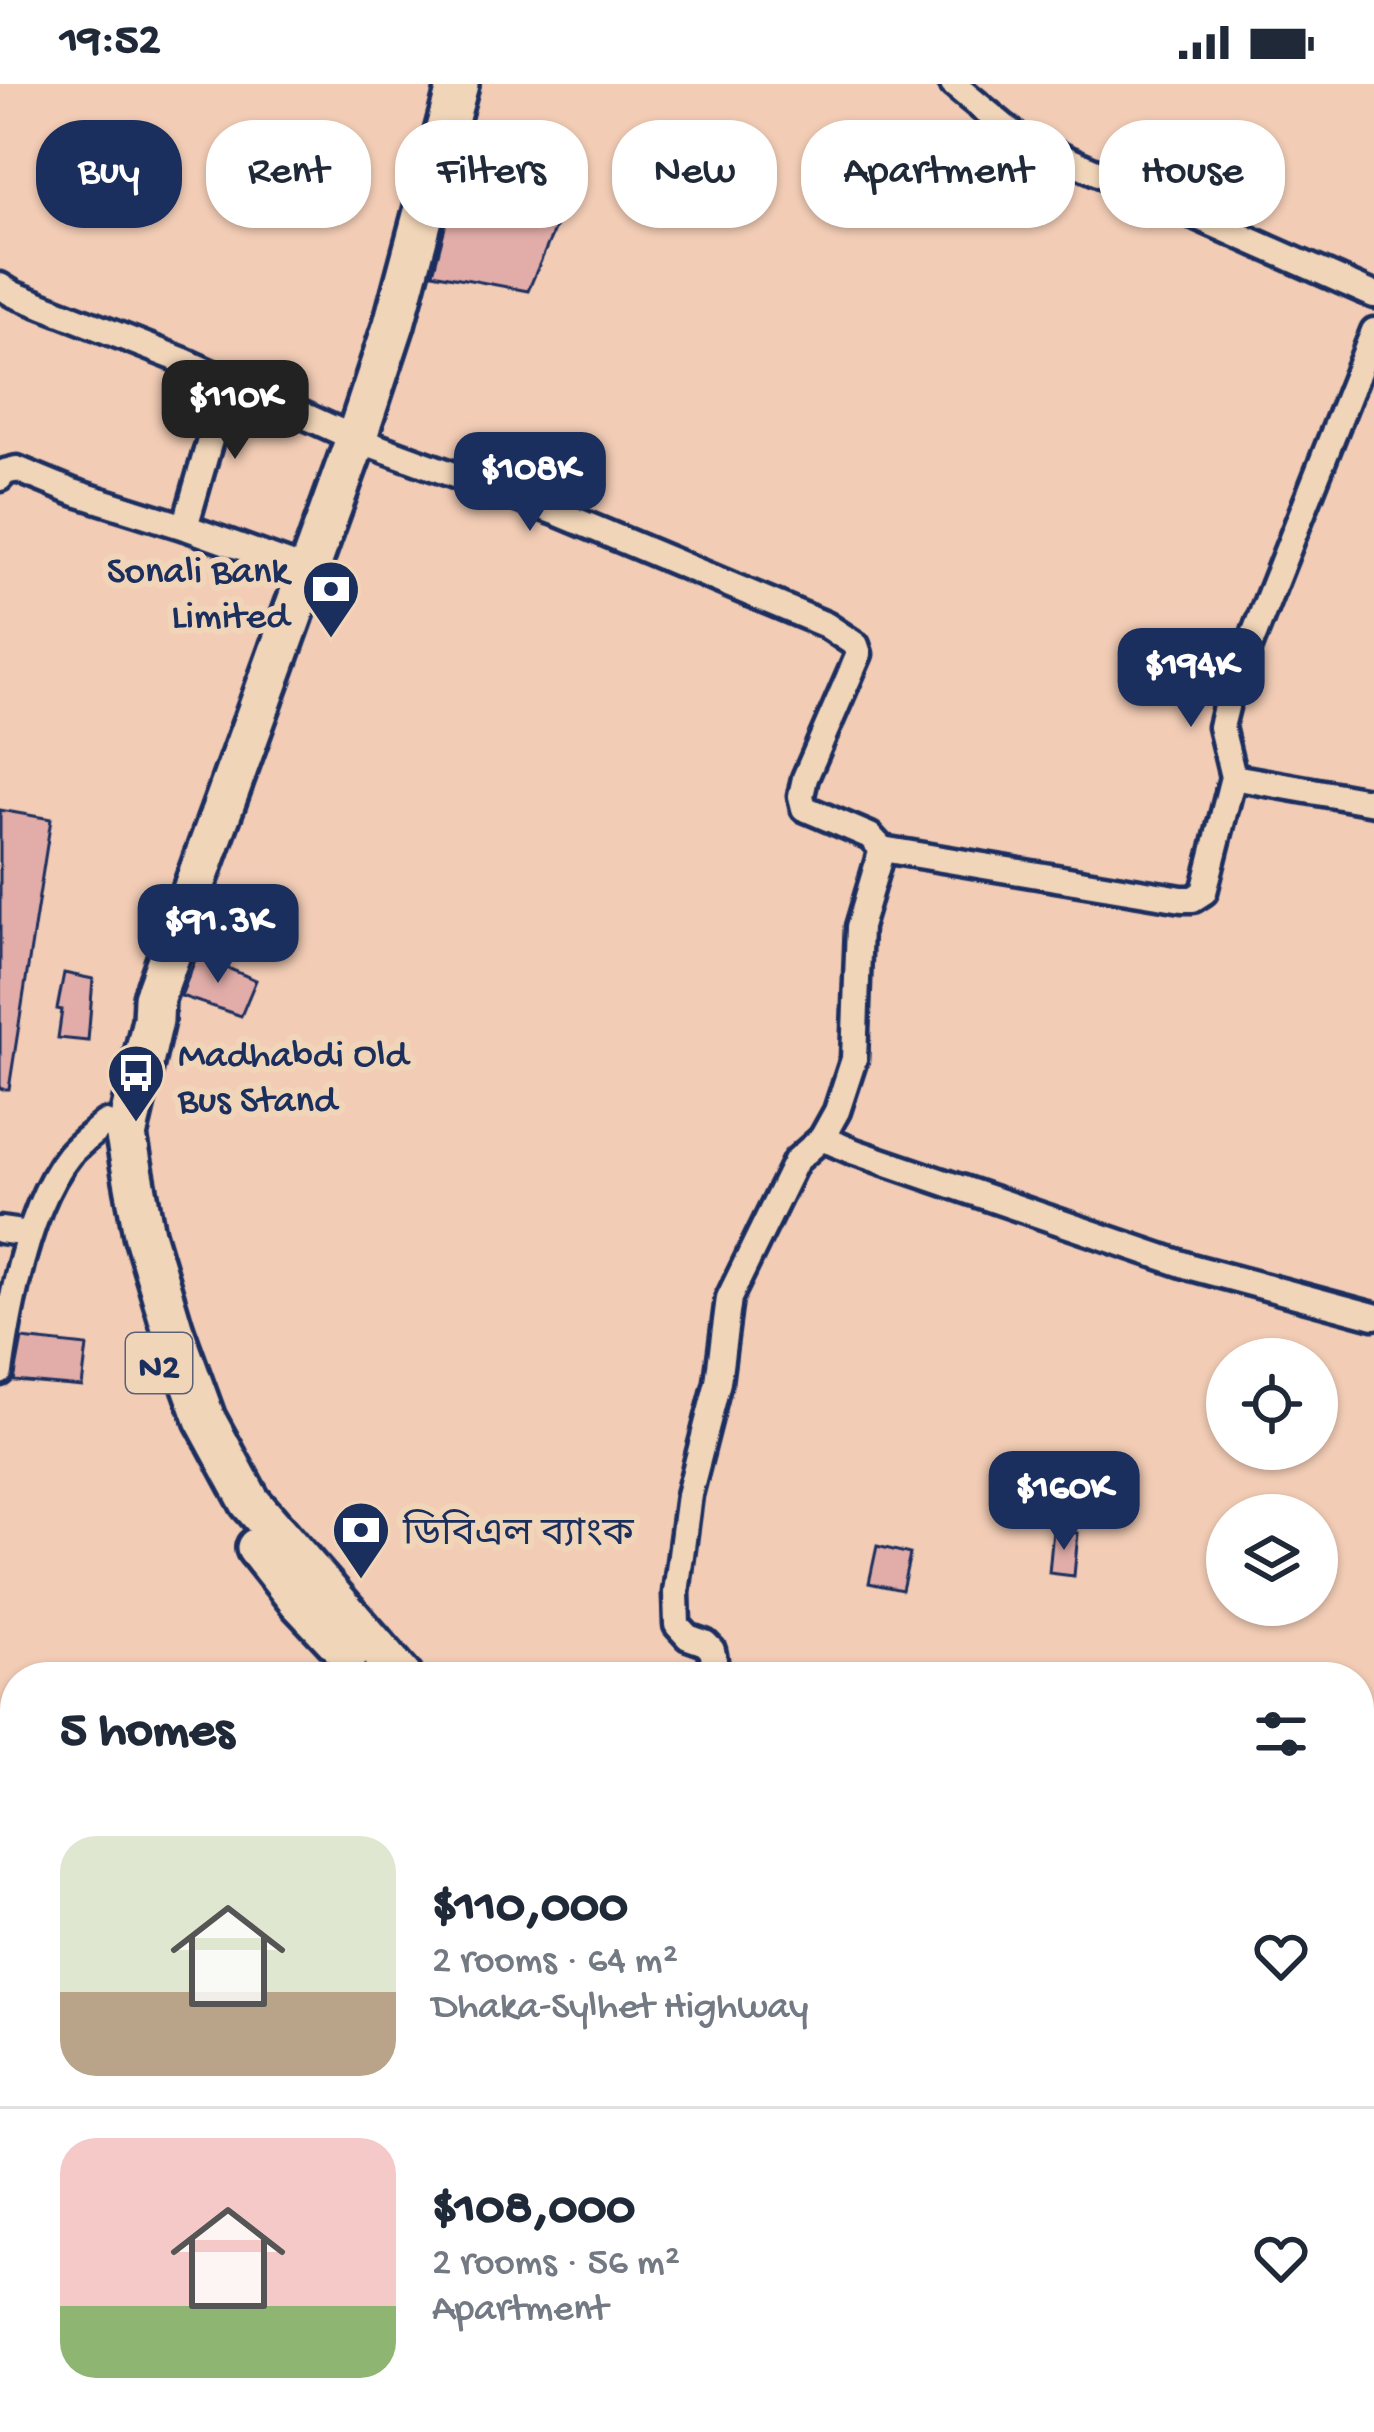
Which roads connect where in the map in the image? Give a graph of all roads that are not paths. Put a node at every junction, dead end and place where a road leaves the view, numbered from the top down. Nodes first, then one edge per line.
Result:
1 (458, 84) edge
2 (953, 84) edge
3 (0, 286) edge
4 (1374, 295) edge
5 (1374, 332) edge
6 (227, 381) junction
7 (356, 440) junction
8 (0, 478) edge
9 (185, 527) junction
10 (308, 572) junction
11 (1233, 777) junction
12 (1374, 802) edge
13 (881, 849) junction
14 (154, 998) junction
15 (105, 1124) junction
16 (822, 1138) junction
17 (0, 1230) edge
18 (29, 1234) junction
19 (1374, 1316) edge
20 (0, 1372) edge
21 (356, 1662) edge
22 (388, 1662) edge
23 (714, 1662) edge

1 - 7 highway, N2
2 - 4 street
3 - 6 street
5 - 11 street
6 - 7 street
6 - 9 street
7 - 10 highway, N2
7 - 13 street
8 - 9 street
9 - 10 street
10 - 14 highway, N2
11 - 12 street
11 - 13 street
13 - 16 street
14 - 15 highway, N2
14 - 22 highway, N2
15 - 18 street
15 - 21 highway, N2
16 - 19 street
16 - 23 street
17 - 18 street
18 - 20 street

